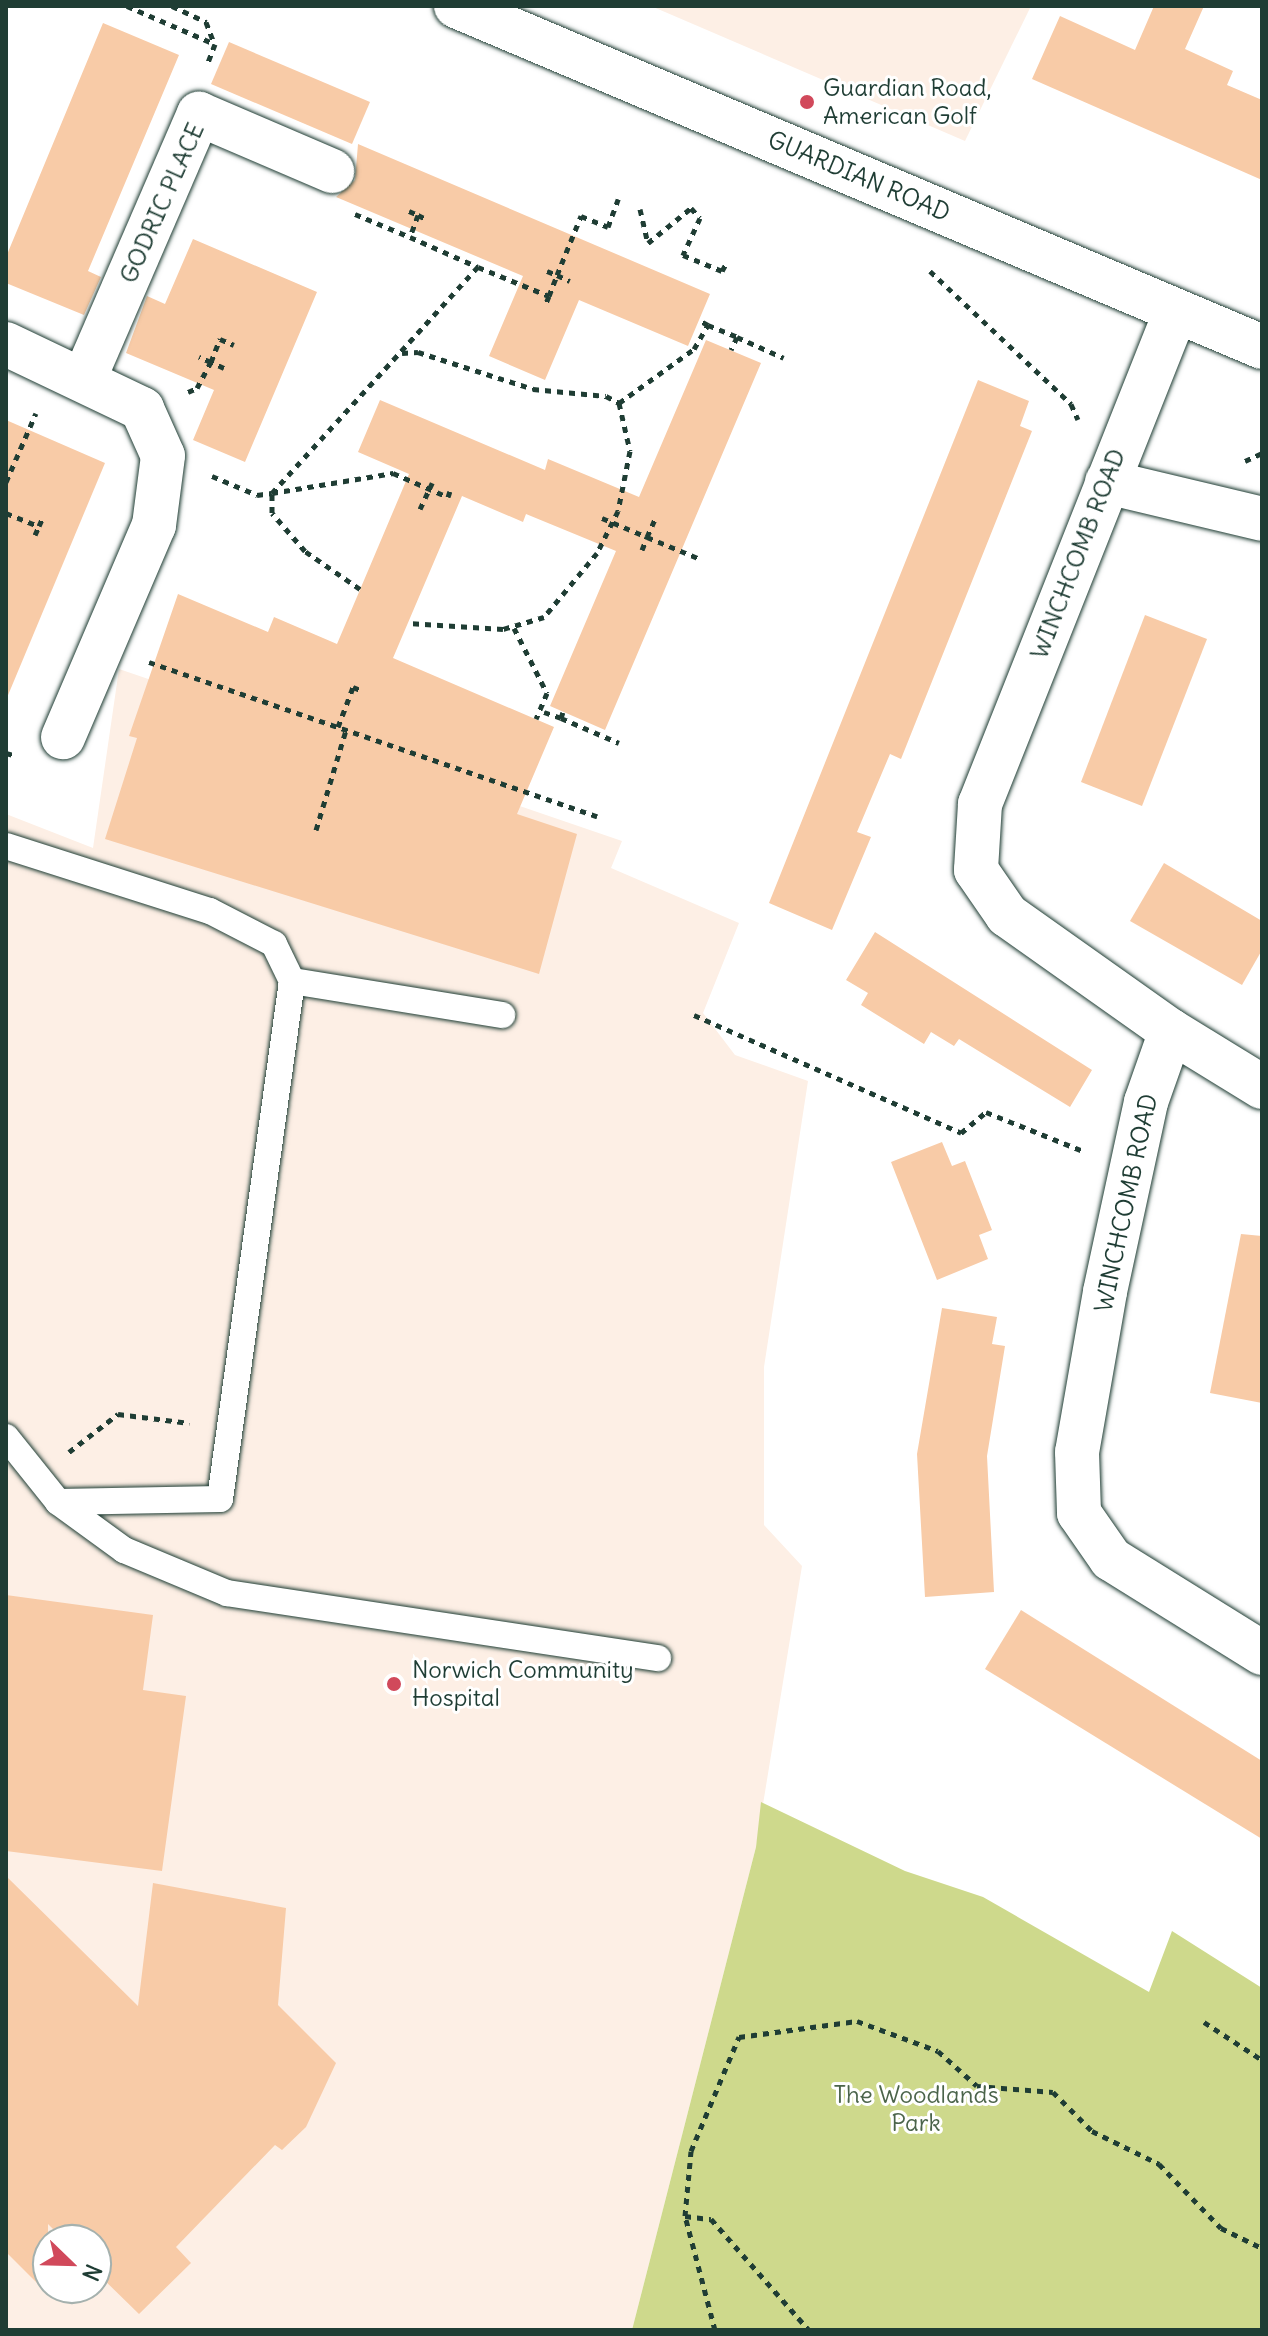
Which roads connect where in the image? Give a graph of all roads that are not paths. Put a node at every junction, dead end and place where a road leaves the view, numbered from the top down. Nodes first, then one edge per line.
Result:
1 (467, 7) edge
2 (332, 171) dead end
3 (1176, 311) junction
4 (6, 344) edge
5 (1262, 347) edge
6 (71, 371) junction
7 (1107, 482) junction
8 (1262, 519) edge
9 (63, 737) dead end
10 (6, 846) edge
11 (292, 981) junction
12 (502, 1015) dead end
13 (1171, 1031) junction
14 (1262, 1087) edge
15 (6, 1437) edge
16 (58, 1502) junction
17 (1262, 1653) edge
18 (658, 1658) dead end

1 - 3 main road, GUARDIAN ROAD
2 - 6 main road, GODRIC PLACE
3 - 5 main road, GUARDIAN ROAD
3 - 7 main road, WINCHCOMB ROAD
4 - 6 main road
6 - 9 main road
7 - 8 main road
7 - 13 main road, WINCHCOMB ROAD
10 - 11 lane
11 - 12 lane
11 - 16 lane
13 - 14 main road
13 - 17 main road, WINCHCOMB ROAD
15 - 16 lane
16 - 18 lane

